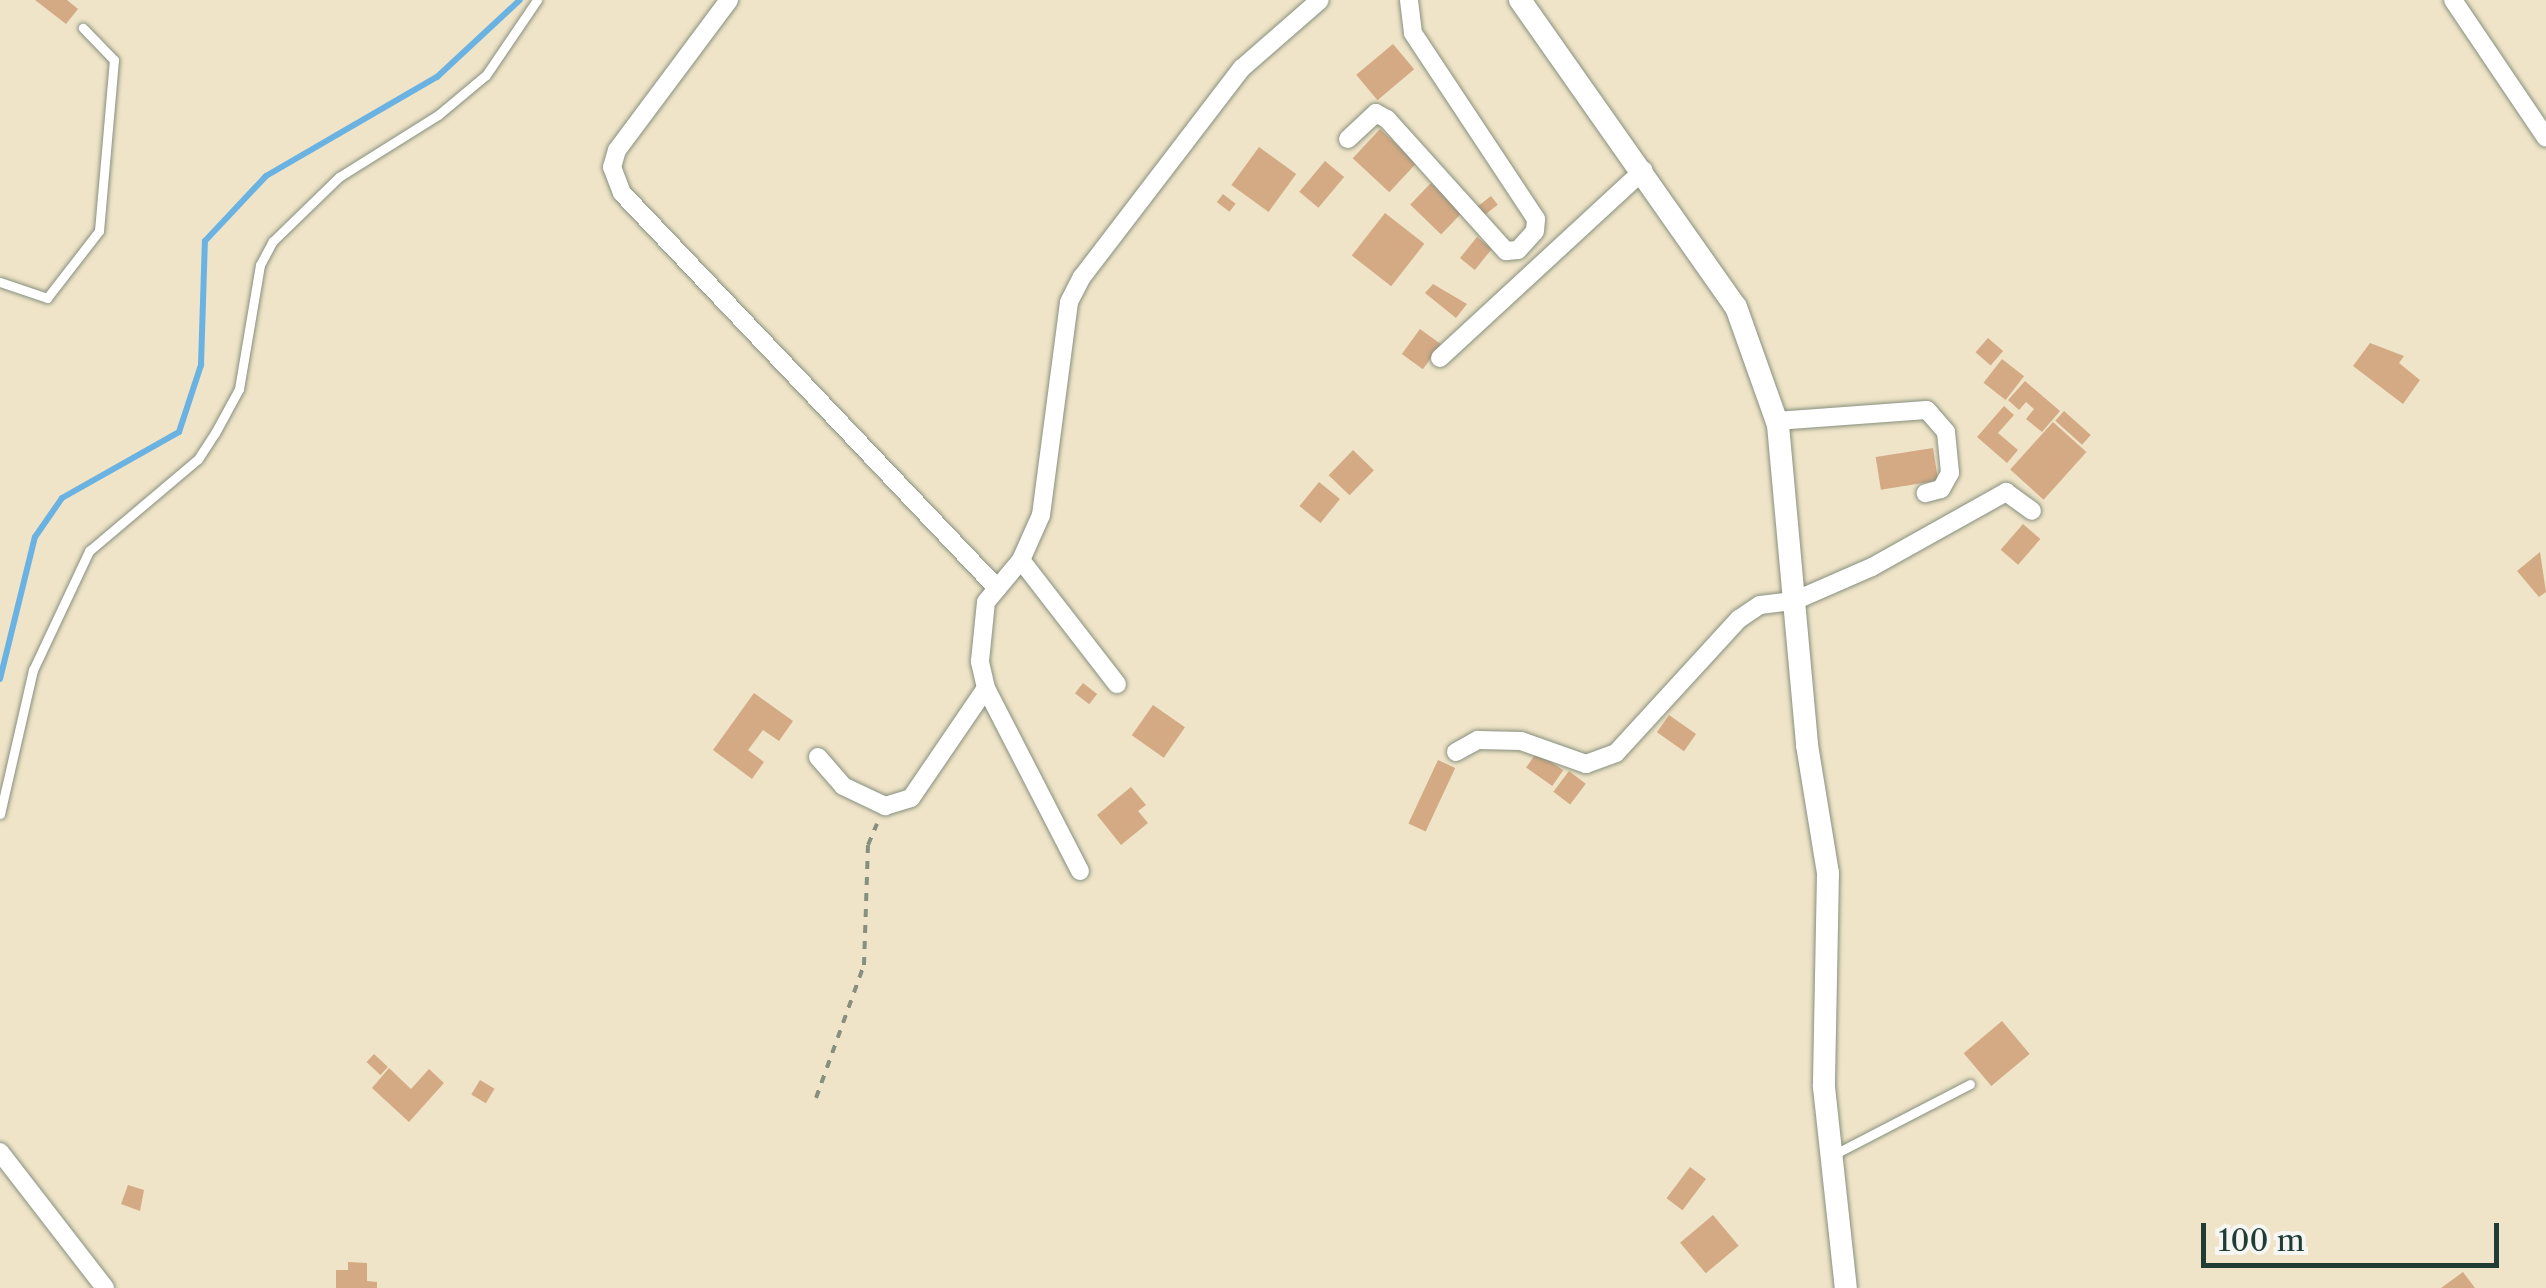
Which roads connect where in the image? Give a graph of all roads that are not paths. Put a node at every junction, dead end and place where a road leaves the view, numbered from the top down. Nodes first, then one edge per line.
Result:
1 (536, 0) edge
2 (729, 0) edge
3 (1320, 0) edge
4 (1409, 0) edge
5 (1520, 0) edge
6 (2453, 0) edge
7 (83, 28) dead end
8 (2546, 138) edge
9 (1348, 139) dead end
10 (1644, 170) junction
11 (0, 282) edge
12 (1440, 358) dead end
13 (1776, 421) junction
14 (1926, 493) dead end
15 (2032, 511) dead end
16 (1021, 560) junction
17 (996, 588) junction
18 (1794, 601) junction
19 (1117, 684) dead end
20 (986, 688) junction
21 (1456, 752) dead end
22 (818, 757) dead end
23 (0, 814) edge
24 (1080, 871) dead end
25 (1970, 1084) dead end
26 (0, 1152) edge
27 (1832, 1156) junction
28 (105, 1288) edge
29 (1846, 1288) edge

1 - 23 lane
2 - 17 street
3 - 16 street
4 - 9 street
5 - 10 street
6 - 8 street
7 - 11 lane
10 - 12 street
10 - 13 street
13 - 14 street
13 - 18 street
15 - 18 street
16 - 17 street
16 - 19 street
17 - 20 street
18 - 21 street
18 - 27 street
20 - 22 street
20 - 24 street
25 - 27 lane
26 - 28 street
27 - 29 street

